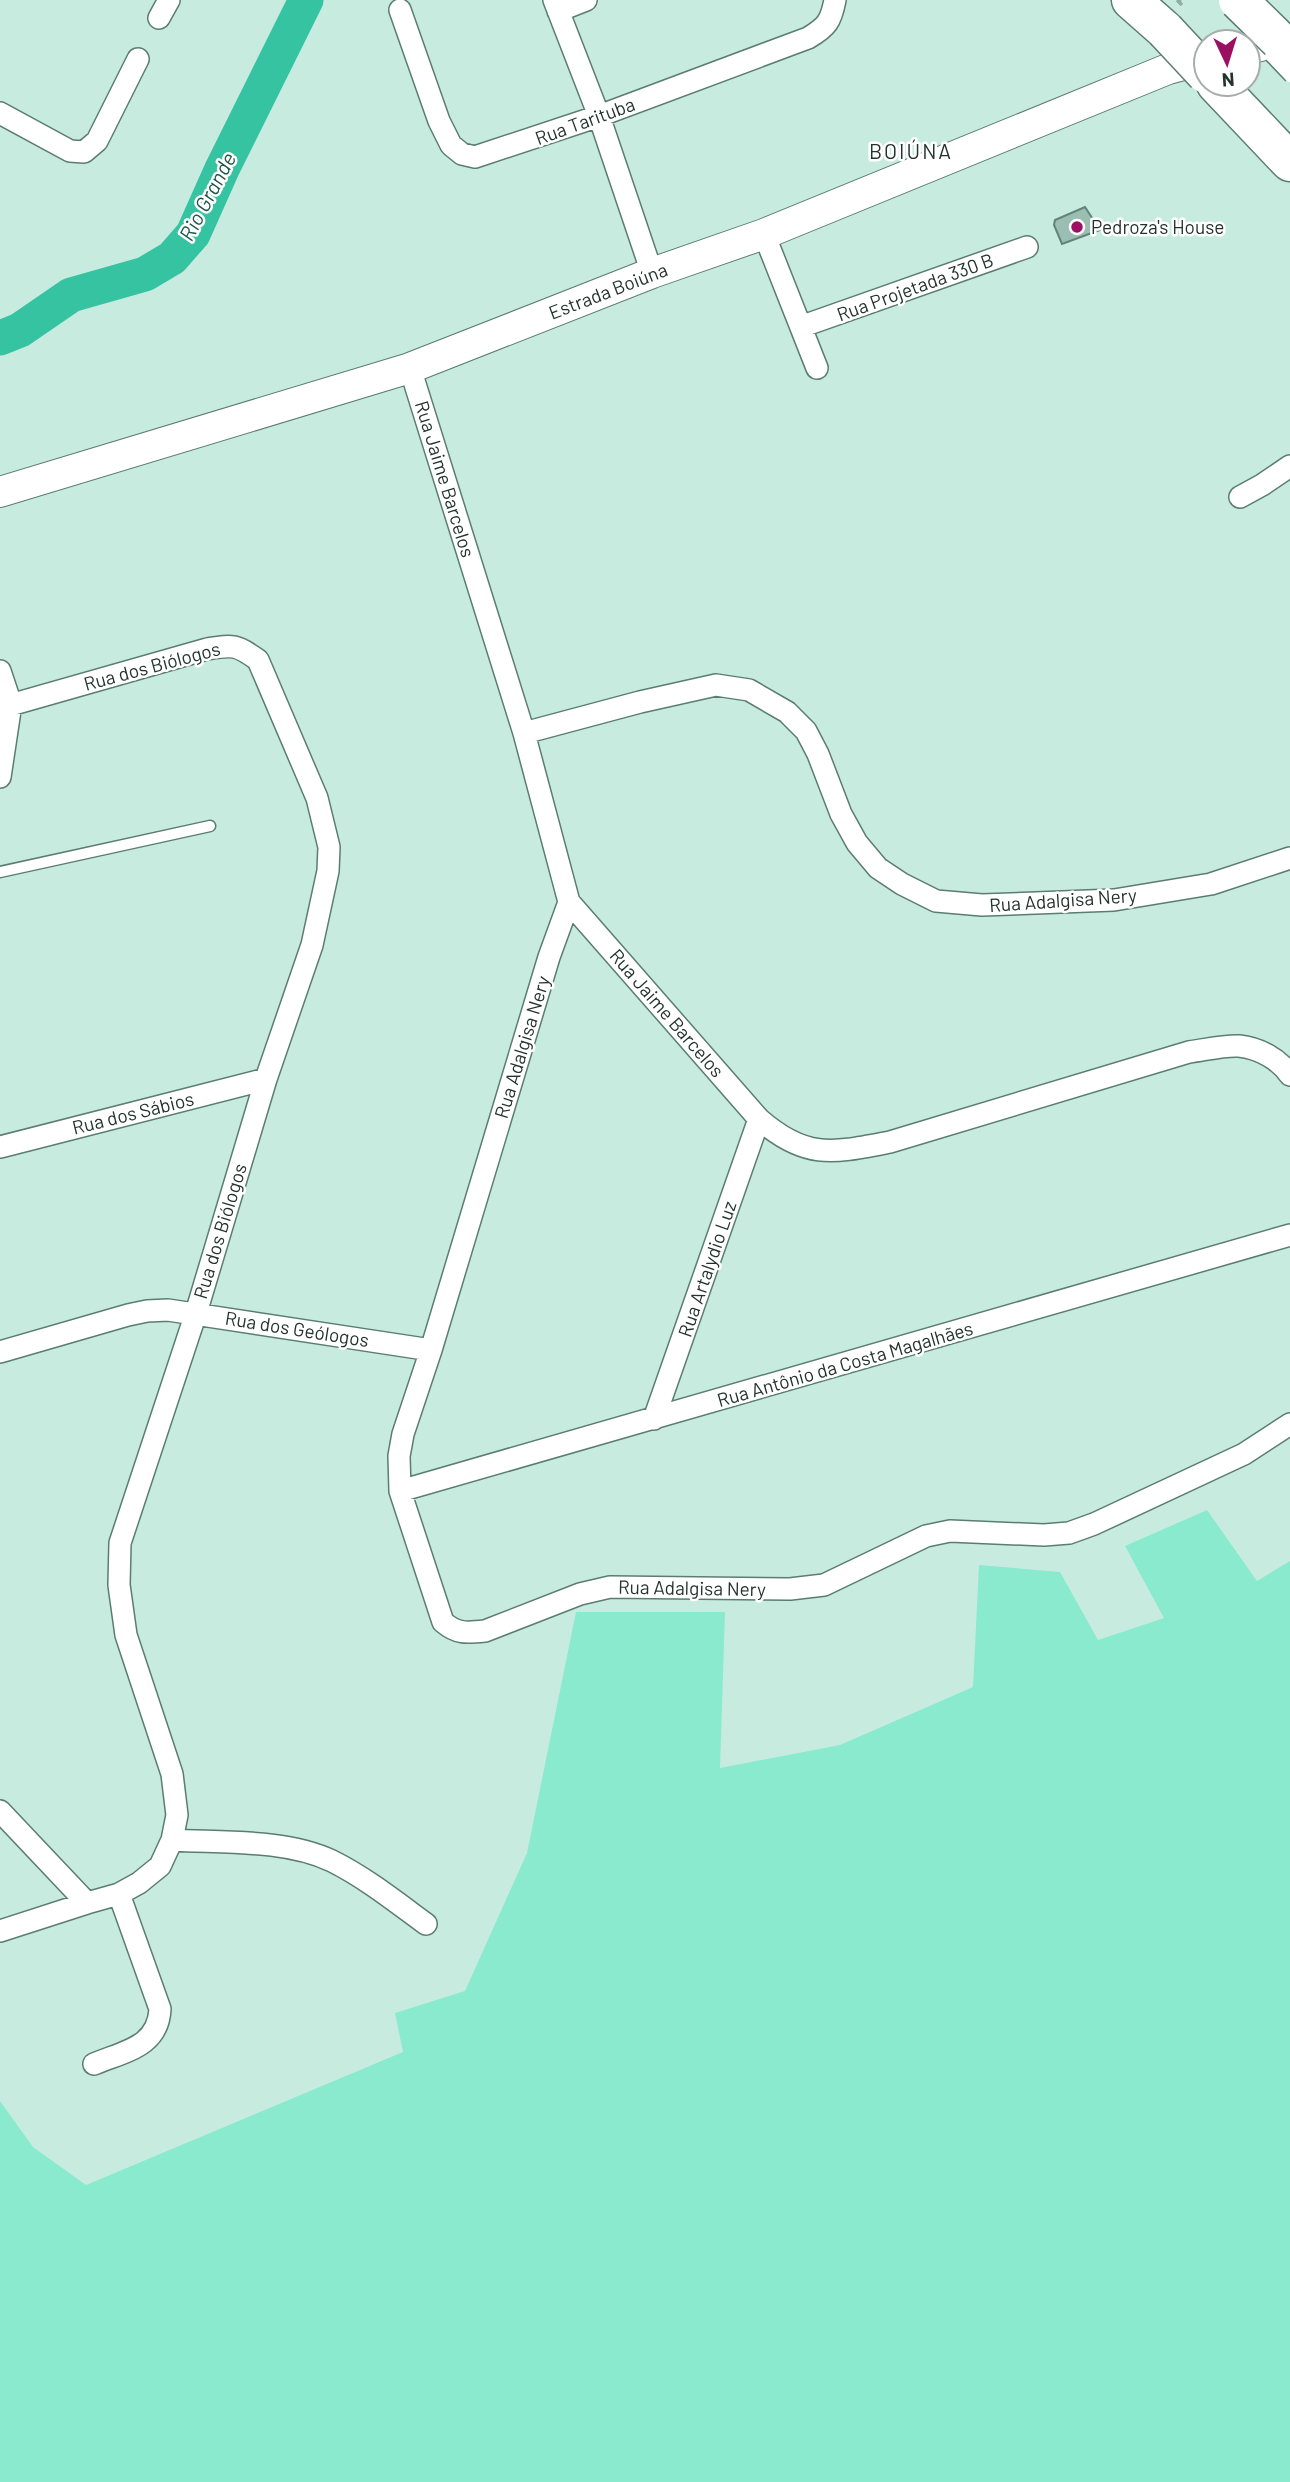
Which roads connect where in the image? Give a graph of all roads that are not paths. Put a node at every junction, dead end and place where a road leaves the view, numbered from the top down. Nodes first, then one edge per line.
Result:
1 (586, 0) edge
2 (835, 0) edge
3 (1131, 0) edge
4 (1238, 0) edge
5 (556, 6) edge
6 (400, 10) dead end
7 (1174, 10) edge
8 (1290, 39) edge
9 (1262, 43) edge
10 (1192, 46) edge
11 (1290, 51) edge
12 (1262, 53) edge
13 (138, 59) dead end
14 (1192, 63) edge
15 (1290, 77) edge
16 (1230, 98) edge
17 (0, 113) edge
18 (599, 116) junction
19 (1290, 163) edge
20 (764, 234) junction
21 (1027, 247) dead end
22 (652, 273) junction
23 (803, 326) junction
24 (410, 368) junction
25 (817, 368) dead end
26 (1290, 466) edge
27 (0, 492) edge
28 (1240, 497) dead end
29 (0, 671) edge
30 (6, 706) edge
31 (524, 733) junction
32 (0, 777) edge
33 (210, 826) dead end
34 (1290, 858) edge
35 (0, 872) edge
36 (569, 902) junction
37 (1290, 1075) edge
38 (266, 1079) junction
39 (759, 1118) junction
40 (0, 1147) edge
41 (1290, 1235) edge
42 (195, 1313) junction
43 (431, 1350) junction
44 (0, 1352) edge
45 (654, 1419) junction
46 (1290, 1424) edge
47 (400, 1491) junction
48 (0, 1811) edge
49 (172, 1840) junction
50 (119, 1894) junction
51 (87, 1903) junction
52 (426, 1924) dead end
53 (0, 1931) edge
54 (94, 2064) dead end

1 - 5 street
2 - 18 street, Rua Tarituba
3 - 7 highway
4 - 11 highway, bridge
5 - 18 street
6 - 18 street, Rua Tarituba
7 - 10 highway, bridge
8 - 9 street
12 - 15 lane, bridge
13 - 17 street
14 - 20 street, Estrada Boiúna
16 - 19 highway
18 - 22 street
20 - 22 street, Estrada Boiúna
20 - 23 street
21 - 23 street, Rua Projetada 330 B
22 - 24 street, Estrada Boiúna
23 - 25 street
24 - 27 street, Estrada Boiúna
24 - 31 street, Rua Jaime Barcelos
26 - 28 street
29 - 30 street
30 - 32 street
30 - 38 street, Rua dos Biólogos
31 - 34 street, Rua Adalgisa Nery
31 - 36 street, Rua Jaime Barcelos
33 - 35 lane
36 - 39 street, Rua Jaime Barcelos
36 - 43 street, Rua Adalgisa Nery
37 - 39 street, Rua Jaime Barcelos
38 - 40 street, Rua dos Sábios
38 - 42 street, Rua dos Biólogos
39 - 45 street, Rua Artalydio Luz
41 - 45 street, Rua Antônio da Costa Magalhães
42 - 43 street, Rua dos Geólogos
42 - 44 street, Rua dos Geólogos
42 - 49 street, Rua dos Biólogos
43 - 47 street, Rua Adalgisa Nery
45 - 47 street, Rua Antônio da Costa Magalhães
46 - 47 street, Rua Adalgisa Nery
48 - 51 street
49 - 50 street, Rua dos Biólogos
49 - 52 street
50 - 51 street, Rua dos Biólogos
50 - 54 street
51 - 53 street, Rua dos Biólogos

